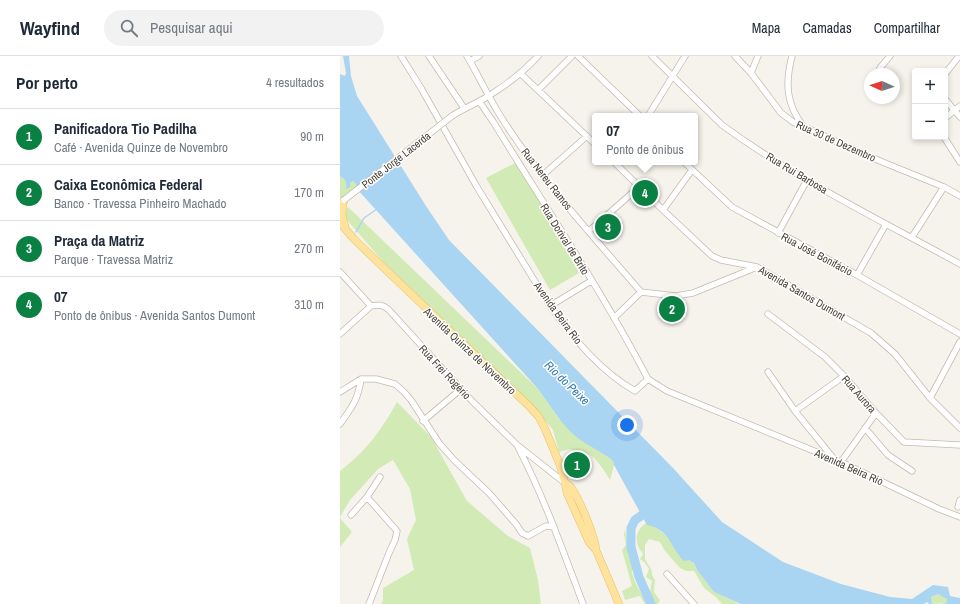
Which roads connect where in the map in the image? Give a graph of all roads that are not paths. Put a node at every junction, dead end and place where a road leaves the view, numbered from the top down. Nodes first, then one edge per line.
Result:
1 (401, 56) edge
2 (429, 56) edge
3 (479, 56) edge
4 (538, 56) edge
5 (572, 56) edge
6 (578, 56) edge
7 (652, 56) edge
8 (685, 56) edge
9 (735, 56) edge
10 (758, 56) edge
11 (792, 56) edge
12 (890, 56) edge
13 (958, 56) edge
14 (469, 58) edge
15 (880, 68) dead end
16 (948, 70) edge
17 (751, 73) junction
18 (521, 74) junction
19 (673, 77) junction
20 (538, 90) junction
21 (489, 96) junction
22 (479, 101) junction
23 (948, 103) edge
24 (960, 106) edge
25 (464, 108) junction
26 (954, 110) junction
27 (637, 113) edge
28 (650, 113) edge
29 (948, 115) edge
30 (960, 117) edge
31 (804, 127) junction
32 (587, 136) junction
33 (946, 140) edge
34 (592, 141) edge
35 (960, 162) edge
36 (617, 165) edge
37 (687, 165) edge
38 (692, 170) junction
39 (543, 175) junction
40 (807, 180) junction
41 (639, 187) junction
42 (944, 187) junction
43 (960, 196) edge
44 (342, 203) edge
45 (663, 210) junction
46 (340, 223) edge
47 (886, 224) junction
48 (589, 231) junction
49 (340, 233) edge
50 (778, 233) junction
51 (350, 235) junction
52 (912, 238) junction
53 (733, 262) junction
54 (960, 264) edge
55 (757, 267) junction
56 (340, 272) edge
57 (857, 275) junction
58 (737, 276) junction
59 (591, 281) junction
60 (641, 292) junction
61 (371, 306) junction
62 (550, 306) junction
63 (768, 314) dead end
64 (614, 318) junction
65 (340, 334) edge
66 (960, 334) edge
67 (960, 342) edge
68 (768, 372) dead end
69 (844, 376) junction
70 (361, 379) junction
71 (648, 379) junction
72 (460, 389) junction
73 (340, 392) edge
74 (930, 398) junction
75 (795, 411) junction
76 (876, 413) junction
77 (423, 421) junction
78 (340, 424) edge
79 (865, 428) junction
80 (960, 428) edge
81 (517, 445) junction
82 (960, 445) edge
83 (834, 460) junction
84 (841, 462) junction
85 (912, 471) dead end
86 (380, 477) dead end
87 (565, 483) junction
88 (367, 497) junction
89 (960, 500) edge
90 (578, 501) junction
91 (574, 507) junction
92 (958, 507) dead end
93 (351, 514) dead end
94 (960, 517) edge
95 (584, 522) junction
96 (554, 528) junction
97 (667, 574) dead end
98 (369, 604) edge
99 (583, 604) edge
100 (619, 604) edge
101 (694, 604) edge

1 - 62 street, Avenida Beira Rio
2 - 25 street
3 - 14 street
4 - 18 street, Ponte Jorge Lacerda
5 - 20 street
6 - 27 street
7 - 19 street, Rua Rui Barbosa
8 - 19 street
9 - 17 street, Rua 30 de Dezembro
10 - 17 street
11 - 31 street
12 - 15 street
13 - 16 street
14 - 21 street, Rua Nereu Ramos
17 - 31 street, Rua 30 de Dezembro
18 - 20 street
18 - 21 street, Ponte Jorge Lacerda
19 - 28 street
19 - 40 street, Rua Rui Barbosa
20 - 32 street
21 - 22 street, Ponte Jorge Lacerda
21 - 39 street, Rua Nereu Ramos
22 - 25 street, Ponte Jorge Lacerda
22 - 59 street, Rua Dorival de Brito
23 - 26 street
24 - 26 street
25 - 44 street, Ponte Jorge Lacerda, bridge
26 - 29 street
26 - 30 street
31 - 42 street, Rua 30 de Dezembro
32 - 34 street
32 - 39 street
33 - 35 street
36 - 41 street, Avenida Santos Dumont
37 - 38 street, Rua José Bonifácio
38 - 45 street
38 - 50 street, Rua José Bonifácio
39 - 48 street, Rua Nereu Ramos
40 - 47 street, Rua Rui Barbosa
40 - 50 street
41 - 45 street, Avenida Santos Dumont
41 - 48 street
42 - 43 street, Rua 30 de Dezembro
42 - 52 street
44 - 51 main road
45 - 53 street, Avenida Santos Dumont
46 - 51 main road, Avenida Quinze de Novembro
47 - 52 street, Rua Rui Barbosa
47 - 57 street
48 - 60 street, Rua Nereu Ramos
49 - 51 main road
50 - 57 street, Rua José Bonifácio
51 - 87 main road, Avenida Quinze de Novembro
52 - 54 street, Rua Rui Barbosa
53 - 55 street, Avenida Santos Dumont
53 - 58 street
55 - 58 street
55 - 74 street, Avenida Santos Dumont
56 - 61 street
57 - 66 street, Rua José Bonifácio
58 - 60 street
59 - 62 street
59 - 64 street, Rua Dorival de Brito
60 - 64 street
61 - 65 street
61 - 72 street, Rua Frei Rogério
62 - 71 street, Avenida Beira Rio
63 - 69 street, Rua Aurora
64 - 71 street, Rua Dorival de Brito
67 - 74 street
68 - 75 street
69 - 75 street
69 - 76 street, Rua Aurora
70 - 73 street
70 - 77 street
70 - 78 street
71 - 83 street, Avenida Beira Rio
72 - 77 street
72 - 81 street, Rua Frei Rogério
74 - 80 street, Avenida Santos Dumont
75 - 83 street
76 - 79 street
76 - 82 street, Rua Aurora
77 - 96 street
79 - 84 street
79 - 85 street
81 - 87 street, Rua Frei Rogério
81 - 96 street, Rua Frei Rogério
83 - 84 street, Avenida Beira Rio
84 - 94 street, Avenida Beira Rio
86 - 88 street
87 - 90 main road, Avenida Quinze de Novembro
87 - 91 main road, Avenida Quinze de Novembro
88 - 93 street
88 - 98 street
89 - 92 street
90 - 91 main road
90 - 95 main road, Avenida Quinze de Novembro
91 - 95 main road, Avenida Quinze de Novembro
95 - 100 main road, Avenida Quinze de Novembro
96 - 99 street, Rua Frei Rogério
97 - 101 street

